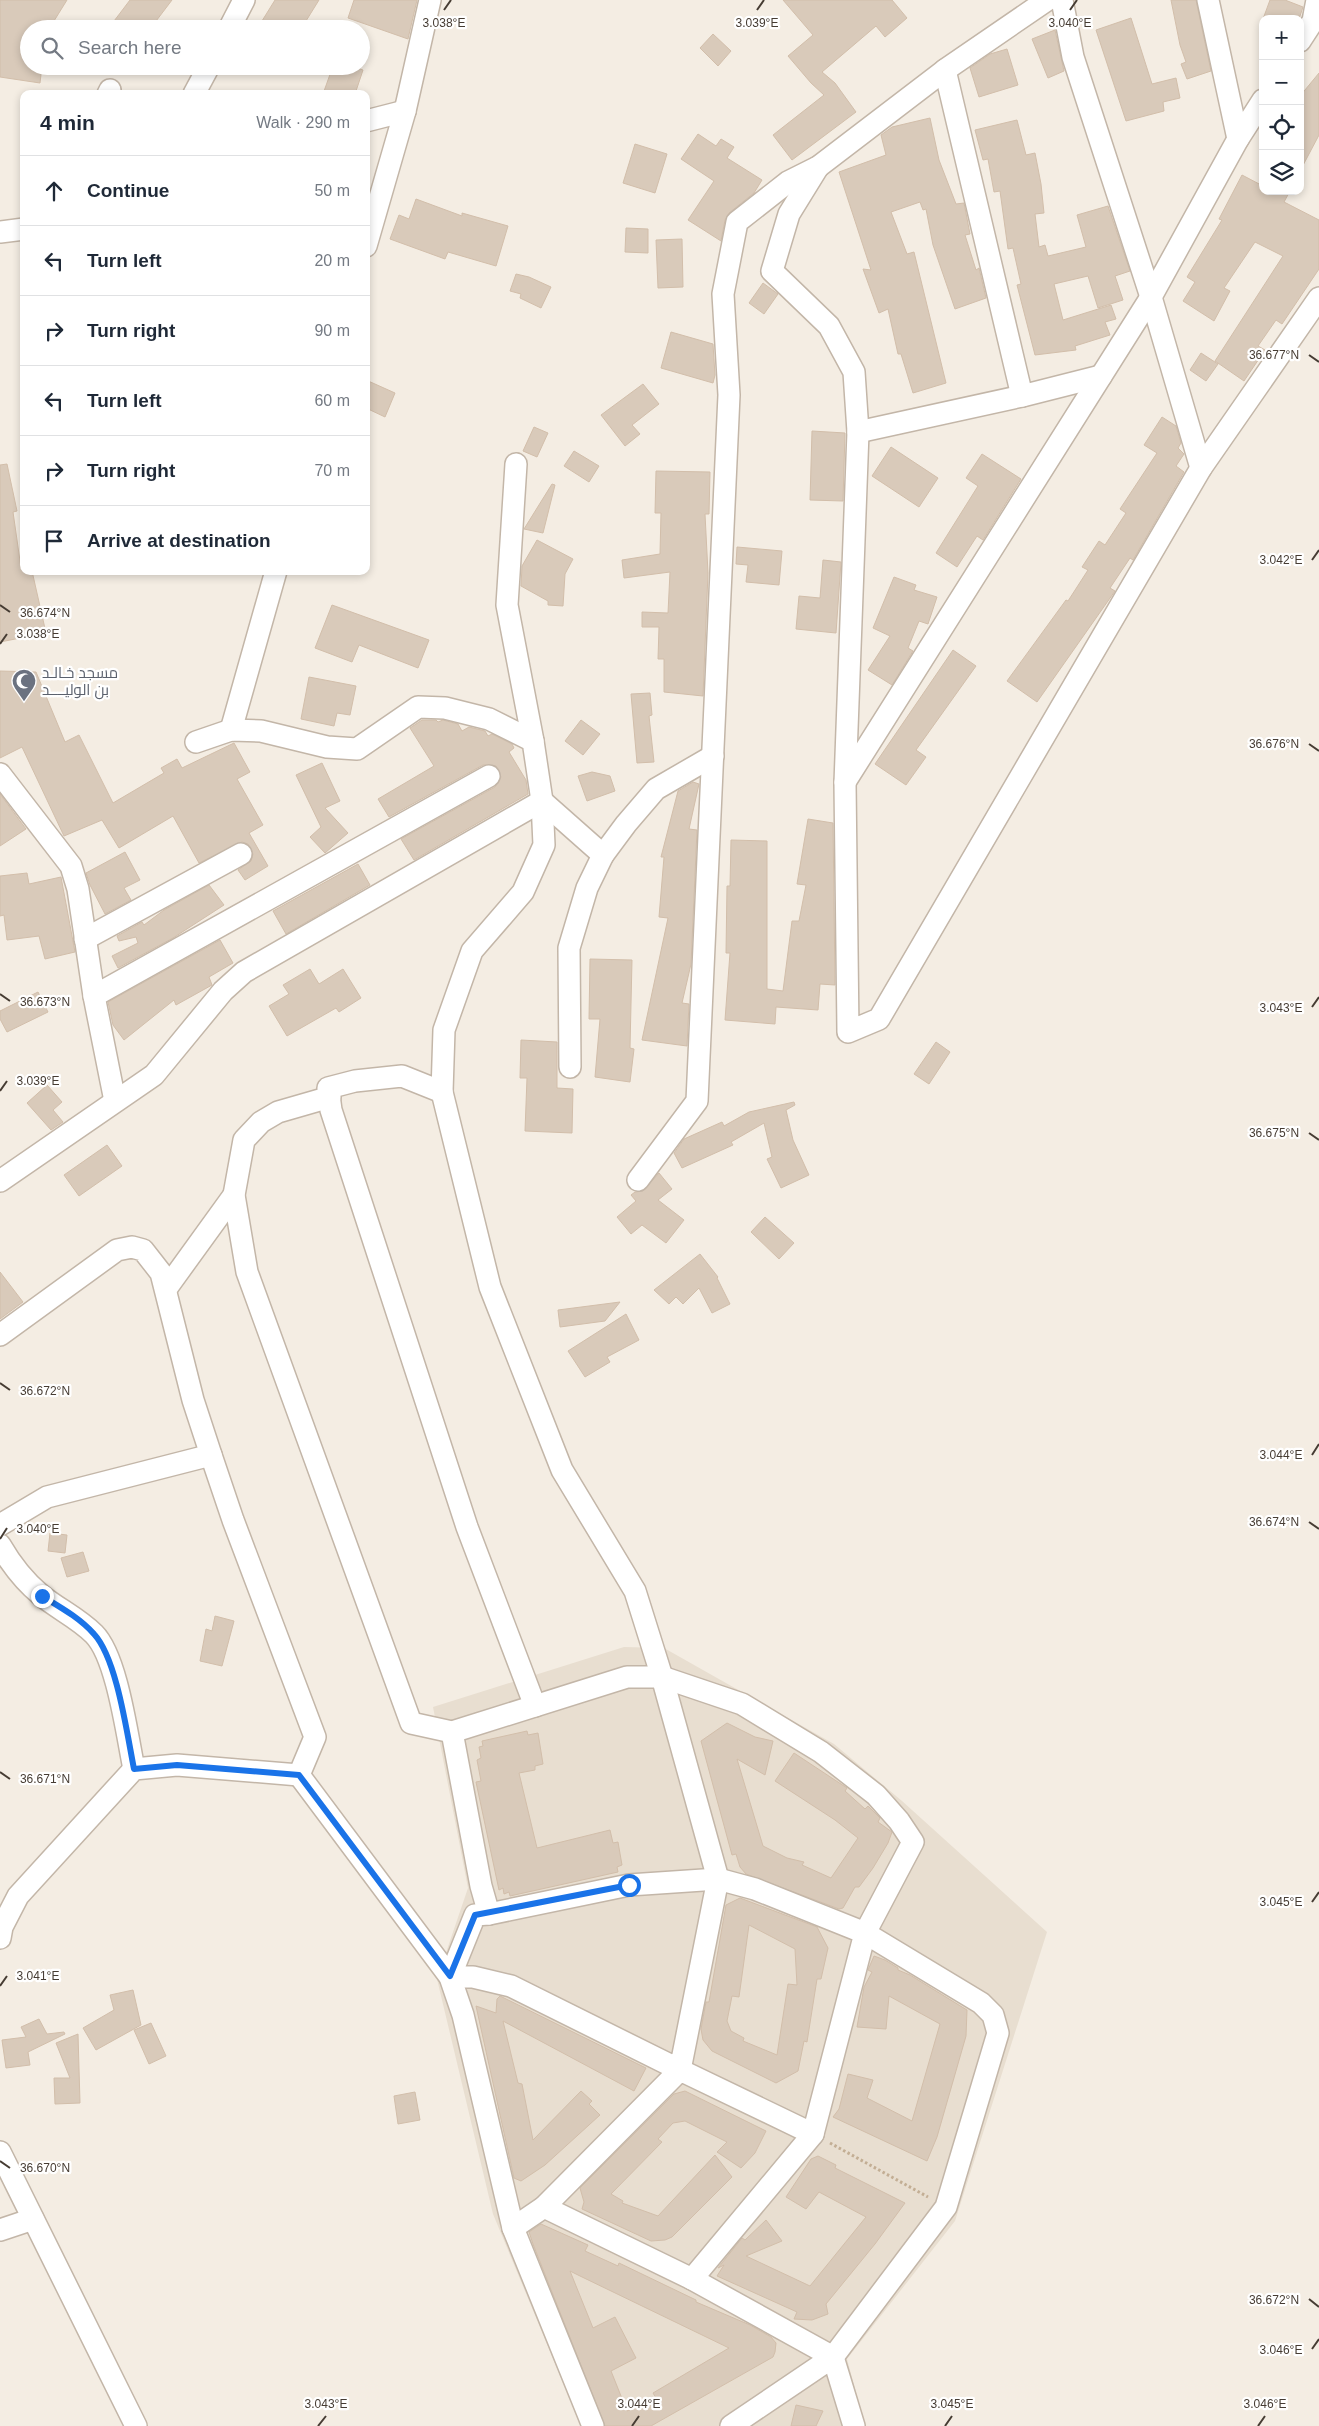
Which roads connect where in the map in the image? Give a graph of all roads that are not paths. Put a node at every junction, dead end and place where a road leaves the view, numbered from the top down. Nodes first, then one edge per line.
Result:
1 (244, 0) edge
2 (430, 0) edge
3 (1047, 0) edge
4 (1062, 0) edge
5 (1208, 0) edge
6 (1317, 0) edge
7 (234, 20) edge
8 (1304, 35) edge
9 (945, 70) junction
10 (204, 75) edge
11 (196, 90) edge
12 (1260, 105) edge
13 (405, 111) junction
14 (370, 120) edge
15 (1238, 139) junction
16 (818, 167) junction
17 (20, 230) edge
18 (0, 232) edge
19 (370, 232) edge
20 (1151, 297) junction
21 (1319, 298) edge
22 (1101, 376) junction
23 (1022, 396) junction
24 (858, 432) junction
25 (516, 464) dead end
26 (1201, 468) junction
27 (275, 575) edge
28 (231, 730) junction
29 (533, 741) junction
30 (196, 742) dead end
31 (713, 756) junction
32 (0, 774) edge
33 (489, 776) dead end
34 (845, 783) junction
35 (542, 801) junction
36 (241, 854) dead end
37 (603, 855) junction
38 (85, 939) junction
39 (94, 996) junction
40 (570, 1067) dead end
41 (442, 1092) junction
42 (330, 1097) junction
43 (114, 1101) junction
44 (638, 1180) dead end
45 (0, 1181) edge
46 (234, 1195) junction
47 (166, 1290) junction
48 (0, 1335) edge
49 (212, 1454) junction
50 (0, 1525) edge
51 (0, 1545) edge
52 (662, 1677) junction
53 (535, 1706) junction
54 (452, 1732) junction
55 (134, 1769) junction
56 (299, 1775) junction
57 (718, 1879) junction
58 (489, 1914) junction
59 (865, 1933) junction
60 (0, 1938) edge
61 (450, 1976) junction
62 (680, 2070) junction
63 (813, 2134) junction
64 (0, 2152) edge
65 (544, 2207) junction
66 (33, 2219) junction
67 (513, 2228) junction
68 (0, 2230) edge
69 (692, 2279) junction
70 (833, 2357) junction
71 (136, 2426) edge
72 (593, 2426) edge
73 (731, 2426) edge
74 (854, 2426) edge

1 - 7 street
2 - 13 street
3 - 9 street
4 - 20 street
5 - 15 street
6 - 8 street
9 - 16 street
9 - 23 street
10 - 11 street
12 - 15 street
13 - 14 street
13 - 19 street
15 - 20 street
16 - 24 street
16 - 31 street
17 - 18 street
20 - 22 street
20 - 26 street
21 - 26 street
22 - 23 street
22 - 34 street
23 - 24 street
24 - 34 street
25 - 29 street
26 - 34 street
27 - 28 street
28 - 29 street
28 - 30 street
29 - 35 street
31 - 37 street
31 - 44 street
32 - 38 street
33 - 39 street
35 - 37 street
35 - 41 street
35 - 43 street
36 - 38 street
37 - 40 street
38 - 39 street
39 - 43 street
41 - 42 street
41 - 52 street
42 - 46 street
42 - 53 street
43 - 45 street
46 - 47 street
46 - 54 street
47 - 48 street
47 - 49 street
49 - 50 street
49 - 56 street
51 - 55 street
52 - 53 street
52 - 57 street
52 - 59 street
53 - 54 street
54 - 58 street
55 - 56 street
55 - 60 street
56 - 61 street
57 - 58 street
57 - 59 street
57 - 62 street
58 - 61 street
59 - 63 street
59 - 70 street
61 - 62 street
61 - 67 street
62 - 63 street
62 - 65 street
63 - 69 street
64 - 66 street
65 - 67 street
65 - 69 street
66 - 68 street
66 - 71 street
67 - 72 street
69 - 70 street
70 - 73 street
70 - 74 street

